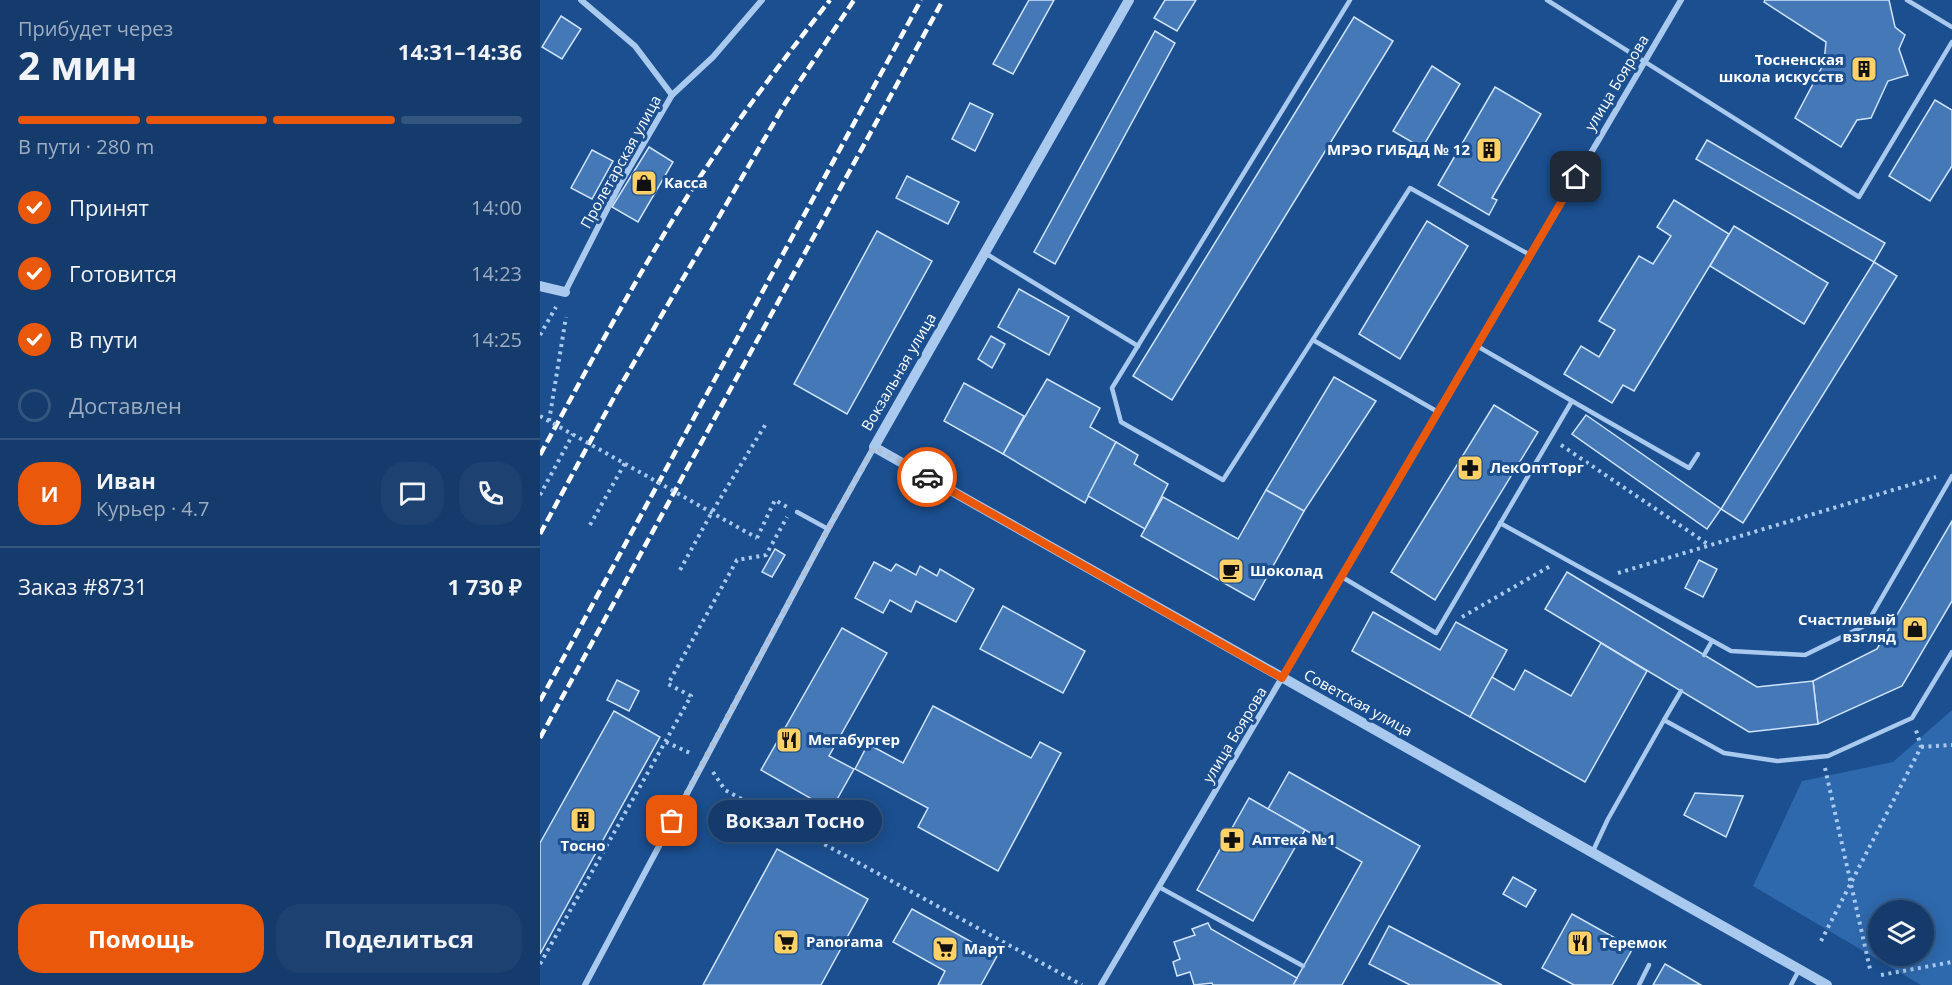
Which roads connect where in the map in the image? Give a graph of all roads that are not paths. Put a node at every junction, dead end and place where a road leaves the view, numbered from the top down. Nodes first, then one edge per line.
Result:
1 (581, 0) edge
2 (762, 0) edge
3 (1129, 0) edge
4 (1350, 0) edge
5 (1547, 0) edge
6 (1681, 0) edge
7 (1907, 0) edge
8 (1952, 27) edge
9 (1952, 42) edge
10 (1644, 60) junction
11 (672, 95) junction
12 (985, 253) junction
13 (1530, 255) junction
14 (540, 286) edge
15 (565, 292) joint
16 (1313, 340) junction
17 (1477, 345) junction
18 (1138, 346) junction
19 (1572, 402) junction
20 (1438, 412) junction
21 (874, 447) junction
22 (1698, 454) dead end
23 (1952, 476) edge
24 (794, 511) road end
25 (1500, 524) junction
26 (828, 529) junction
27 (1342, 577) junction
28 (1712, 641) junction
29 (1952, 652) edge
30 (1704, 655) dead end
31 (1282, 678) junction
32 (1682, 691) dead end
33 (1664, 720) junction
34 (1592, 852) junction
35 (1159, 887) junction
36 (1649, 965) dead end
37 (1303, 966) dead end
38 (1799, 970) junction
39 (585, 985) edge
40 (1101, 985) edge
41 (1639, 985) edge
42 (1791, 985) edge
43 (1827, 985) edge

1 - 11 street
2 - 11 street, Пролетарская улица
3 - 12 street, Вокзальная улица
4 - 18 lane
5 - 10 lane
6 - 10 street, улица Боярова
7 - 8 lane
9 - 10 lane
10 - 13 street, улица Боярова
11 - 15 street, Пролетарская улица
12 - 18 lane
12 - 21 street, Вокзальная улица
13 - 16 lane
13 - 17 street, улица Боярова
14 - 15 street
16 - 18 lane
16 - 20 lane
17 - 19 lane
17 - 20 street, улица Боярова
19 - 22 lane
19 - 25 lane
20 - 27 street, улица Боярова
21 - 26 street, Вокзальная улица
21 - 31 street, Советская улица
23 - 28 lane
24 - 26 lane
25 - 27 lane
25 - 28 lane
26 - 39 street, Вокзальная улица
27 - 31 street, улица Боярова
28 - 30 lane
29 - 33 lane
31 - 34 street, Советская улица
31 - 35 street, улица Боярова
32 - 33 lane
33 - 34 lane
34 - 38 street, Советская улица
35 - 37 lane
35 - 40 street, улица Боярова
36 - 41 lane
38 - 42 lane
38 - 43 street, Советская улица

